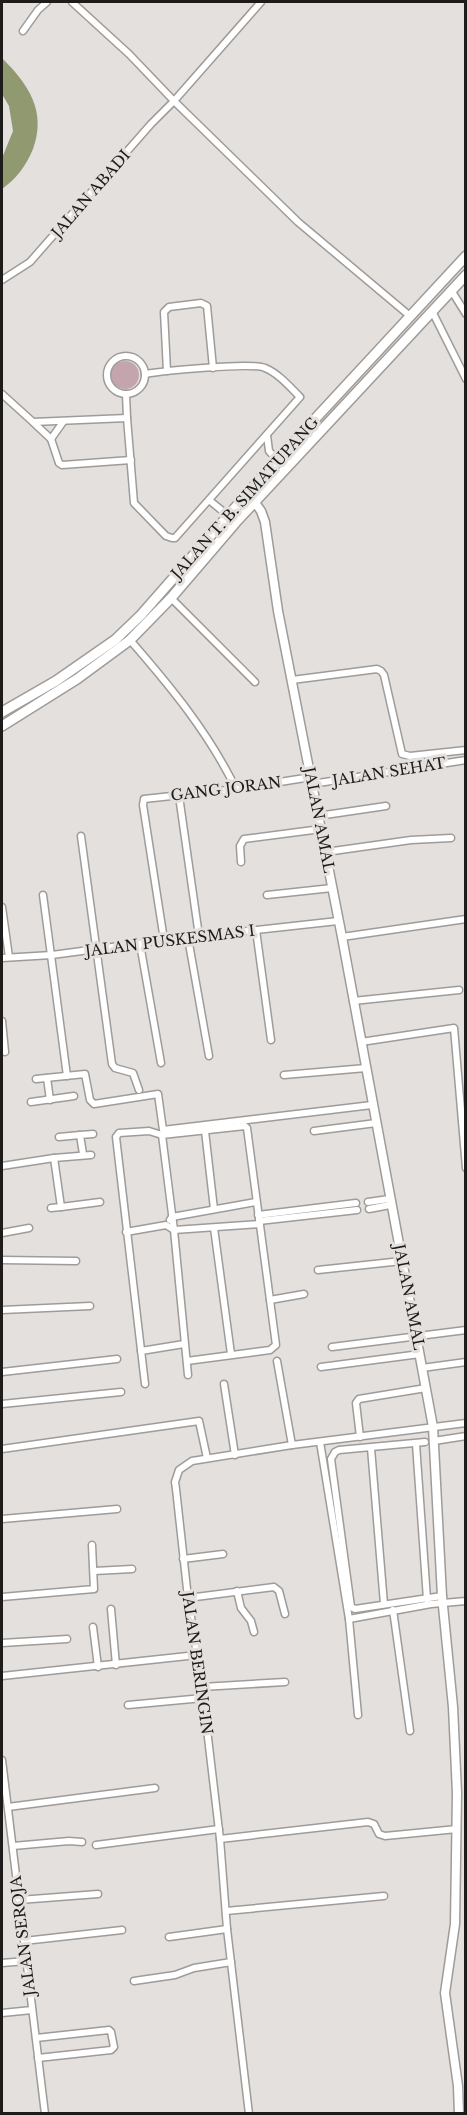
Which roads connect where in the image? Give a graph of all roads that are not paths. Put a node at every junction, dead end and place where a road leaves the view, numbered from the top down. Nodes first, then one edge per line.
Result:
1 (47, 2) edge
2 (72, 2) edge
3 (261, 2) edge
4 (23, 31) dead end
5 (174, 101) junction
6 (465, 256) edge
7 (465, 275) edge
8 (2, 280) edge
9 (451, 290) junction
10 (432, 311) junction
11 (465, 315) edge
12 (410, 316) junction
13 (213, 368) junction
14 (167, 371) junction
15 (145, 374) junction
16 (465, 379) edge
17 (2, 394) edge
18 (126, 394) junction
19 (127, 418) junction
20 (33, 422) junction
21 (63, 422) junction
22 (267, 435) junction
23 (51, 439) junction
24 (131, 460) junction
25 (277, 460) junction
26 (248, 495) junction
27 (209, 500) junction
28 (256, 502) junction
29 (233, 519) junction
30 (171, 598) junction
31 (130, 640) junction
32 (292, 680) junction
33 (255, 682) dead end
34 (59, 685) junction
35 (2, 712) edge
36 (2, 726) edge
37 (465, 750) edge
38 (465, 760) edge
39 (312, 781) junction
40 (236, 789) junction
41 (179, 796) junction
42 (386, 806) dead end
43 (318, 816) junction
44 (321, 829) junction
45 (81, 836) dead end
46 (451, 838) dead end
47 (326, 852) junction
48 (241, 862) dead end
49 (332, 888) junction
50 (43, 895) dead end
51 (267, 895) dead end
52 (2, 907) edge
53 (465, 919) edge
54 (339, 921) junction
55 (256, 930) junction
56 (199, 936) junction
57 (342, 937) junction
58 (188, 938) junction
59 (164, 940) junction
60 (140, 944) junction
61 (98, 950) junction
62 (51, 955) junction
63 (9, 957) junction
64 (2, 958) edge
65 (459, 990) dead end
66 (353, 1001) junction
67 (2, 1021) edge
68 (271, 1040) dead end
69 (361, 1042) junction
70 (5, 1052) dead end
71 (209, 1056) dead end
72 (160, 1063) dead end
73 (366, 1068) junction
74 (284, 1075) dead end
75 (67, 1076) junction
76 (47, 1078) junction
77 (36, 1080) dead end
78 (139, 1090) dead end
79 (74, 1096) dead end
80 (50, 1100) junction
81 (31, 1102) dead end
82 (372, 1105) junction
83 (376, 1123) junction
84 (464, 1124) edge
85 (205, 1131) junction
86 (314, 1131) dead end
87 (93, 1134) dead end
88 (80, 1135) junction
89 (162, 1135) junction
90 (59, 1137) dead end
91 (83, 1155) junction
92 (91, 1155) dead end
93 (54, 1158) junction
94 (2, 1166) edge
95 (465, 1168) edge
96 (100, 1202) dead end
97 (256, 1202) junction
98 (390, 1202) junction
99 (368, 1205) dead end
100 (61, 1207) junction
101 (356, 1207) dead end
102 (51, 1208) dead end
103 (214, 1209) junction
104 (172, 1217) junction
105 (259, 1220) junction
106 (166, 1225) junction
107 (29, 1228) dead end
108 (214, 1228) junction
109 (174, 1230) junction
110 (126, 1232) junction
111 (2, 1233) edge
112 (2, 1260) edge
113 (76, 1261) dead end
114 (402, 1261) junction
115 (318, 1270) dead end
116 (304, 1294) dead end
117 (270, 1300) junction
118 (90, 1306) dead end
119 (2, 1310) edge
120 (465, 1330) edge
121 (416, 1337) junction
122 (184, 1344) junction
123 (332, 1347) dead end
124 (141, 1351) junction
125 (231, 1354) junction
126 (420, 1354) junction
127 (117, 1359) dead end
128 (187, 1361) junction
129 (277, 1361) dead end
130 (465, 1362) edge
131 (321, 1367) dead end
132 (422, 1368) junction
133 (2, 1372) edge
134 (188, 1375) dead end
135 (145, 1384) dead end
136 (224, 1384) dead end
137 (426, 1388) junction
138 (120, 1392) dead end
139 (2, 1404) edge
140 (465, 1423) edge
141 (433, 1427) junction
142 (360, 1437) junction
143 (465, 1437) edge
144 (320, 1442) junction
145 (429, 1442) junction
146 (416, 1444) junction
147 (292, 1445) junction
148 (371, 1448) junction
149 (2, 1449) edge
150 (235, 1455) junction
151 (207, 1458) junction
152 (117, 1509) dead end
153 (2, 1519) edge
154 (92, 1545) dead end
155 (223, 1554) dead end
156 (183, 1560) junction
157 (132, 1569) dead end
158 (94, 1571) junction
159 (237, 1591) junction
160 (2, 1597) edge
161 (188, 1598) junction
162 (427, 1599) junction
163 (442, 1599) junction
164 (465, 1600) edge
165 (384, 1604) junction
166 (111, 1610) dead end
167 (393, 1610) junction
168 (285, 1614) dead end
169 (349, 1619) junction
170 (93, 1627) dead end
171 (254, 1632) dead end
172 (66, 1639) dead end
173 (2, 1643) edge
174 (197, 1655) junction
175 (116, 1665) junction
176 (98, 1667) junction
177 (2, 1676) edge
178 (285, 1682) dead end
179 (202, 1687) junction
180 (203, 1698) junction
181 (128, 1705) dead end
182 (358, 1715) dead end
183 (410, 1731) dead end
184 (2, 1760) edge
185 (155, 1788) dead end
186 (461, 1797) edge
187 (8, 1807) junction
188 (219, 1830) junction
189 (460, 1833) edge
190 (220, 1839) junction
191 (82, 1842) dead end
192 (96, 1845) dead end
193 (13, 1846) junction
194 (98, 1894) dead end
195 (384, 1896) dead end
196 (19, 1900) junction
197 (226, 1911) junction
198 (227, 1929) junction
199 (122, 1930) dead end
200 (169, 1937) dead end
201 (24, 1941) junction
202 (26, 1961) junction
203 (231, 1962) junction
204 (2, 1963) edge
205 (134, 1981) dead end
206 (32, 2010) junction
207 (2, 2013) edge
208 (36, 2038) junction
209 (38, 2058) junction
210 (45, 2114) edge
211 (249, 2114) edge
212 (459, 2114) edge

1 - 4 street
2 - 5 street
3 - 5 street, JALAN ABADI
5 - 8 street, JALAN ABADI
5 - 12 street
6 - 12 main road, JALAN T. B. SIMATUPANG
7 - 9 main road, JALAN T. B. SIMATUPANG
9 - 10 main road, JALAN T. B. SIMATUPANG
9 - 11 street
10 - 16 street
10 - 28 main road, JALAN T. B. SIMATUPANG
12 - 25 main road, JALAN T. B. SIMATUPANG
13 - 14 street
13 - 14 street
13 - 22 street
14 - 15 street
15 - 18 street
15 - 18 street
17 - 20 street
18 - 19 street
19 - 21 street
19 - 24 street
20 - 21 street
20 - 23 street
21 - 23 street
22 - 25 street
22 - 27 street
23 - 24 street
24 - 27 street
25 - 26 main road, JALAN T. B. SIMATUPANG
26 - 28 street, JALAN AMAL
26 - 29 main road, JALAN T. B. SIMATUPANG
27 - 29 street
28 - 29 main road, JALAN T. B. SIMATUPANG
28 - 32 street, JALAN AMAL
29 - 30 main road, JALAN T. B. SIMATUPANG
29 - 34 main road, JALAN T. B. SIMATUPANG
30 - 31 main road, JALAN T. B. SIMATUPANG
30 - 33 street
31 - 34 main road, JALAN T. B. SIMATUPANG
31 - 40 street
32 - 37 street
32 - 39 street, JALAN AMAL
34 - 35 main road, JALAN T. B. SIMATUPANG
34 - 36 main road, JALAN T. B. SIMATUPANG
38 - 39 street, JALAN SEHAT
39 - 40 street, GANG JORAN
39 - 43 street, JALAN AMAL
40 - 41 street, GANG JORAN
41 - 56 street
41 - 59 street, GANG JORAN
42 - 43 street
43 - 44 street, JALAN AMAL
44 - 47 street, JALAN AMAL
44 - 48 street
45 - 61 street
46 - 47 street
47 - 49 street, JALAN AMAL
49 - 51 street
49 - 54 street, JALAN AMAL
50 - 62 street
52 - 63 street
53 - 57 street
54 - 55 street, JALAN PUSKESMAS I
54 - 57 street, JALAN AMAL
55 - 56 street, JALAN PUSKESMAS I
55 - 68 street
56 - 58 street, JALAN PUSKESMAS I
57 - 66 street, JALAN AMAL
58 - 59 street, JALAN PUSKESMAS I
58 - 71 street
59 - 60 street, JALAN PUSKESMAS I
60 - 61 street, JALAN PUSKESMAS I
60 - 72 street
61 - 62 street, JALAN PUSKESMAS I
61 - 78 street
62 - 63 street, JALAN PUSKESMAS I
62 - 75 street
63 - 64 street, JALAN PUSKESMAS I
65 - 66 street
66 - 69 street, JALAN AMAL
67 - 70 street
69 - 73 street, JALAN AMAL
69 - 84 street
73 - 74 street
73 - 82 street, JALAN AMAL
75 - 76 street
75 - 82 street
76 - 77 street
76 - 80 street
79 - 80 street
80 - 81 street
82 - 83 street, JALAN AMAL
83 - 86 street
83 - 98 street, JALAN AMAL
84 - 95 street
85 - 89 street
85 - 97 street
85 - 103 street
87 - 88 street
88 - 90 street
88 - 91 street
89 - 104 street
89 - 110 street
91 - 92 street
91 - 93 street
93 - 94 street
93 - 100 street
96 - 100 street
97 - 103 street
97 - 105 street
98 - 99 street
98 - 114 street, JALAN AMAL
100 - 102 street
101 - 105 street
103 - 104 street
104 - 106 street
104 - 109 street
105 - 108 street
105 - 117 street
106 - 109 street
106 - 110 street
107 - 111 street
108 - 109 street
108 - 125 street
109 - 122 street
110 - 124 street
112 - 113 street
114 - 115 street
114 - 121 street, JALAN AMAL
116 - 117 street
117 - 125 street
118 - 119 street
120 - 121 street
121 - 123 street
121 - 126 street, JALAN AMAL
122 - 124 street
122 - 128 street
124 - 135 street
125 - 128 street
126 - 131 street
126 - 132 street, JALAN AMAL
127 - 133 street
128 - 134 street
129 - 147 street
130 - 132 street
132 - 137 street, JALAN AMAL
136 - 150 street
137 - 141 street, JALAN AMAL
137 - 142 street
138 - 139 street
140 - 141 street, JALAN BERINGIN
141 - 142 street, JALAN BERINGIN
141 - 145 street, JALAN AMAL
142 - 144 street, JALAN BERINGIN
143 - 145 street
144 - 147 street, JALAN BERINGIN
144 - 169 street
145 - 146 street
145 - 163 street, JALAN AMAL
146 - 148 street
146 - 162 street
147 - 150 street, JALAN BERINGIN
148 - 165 street
148 - 165 street
149 - 151 street
150 - 151 street, JALAN BERINGIN
151 - 156 street, JALAN BERINGIN
152 - 153 street
154 - 158 street
155 - 156 street
156 - 161 street, JALAN BERINGIN
157 - 158 street
158 - 160 street
159 - 161 street
159 - 168 street
159 - 171 street
161 - 174 street, JALAN BERINGIN
162 - 163 street
162 - 165 street
163 - 164 street
163 - 167 street
163 - 186 street, JALAN AMAL
166 - 175 street
167 - 169 street
167 - 183 street
169 - 182 street
170 - 176 street
172 - 173 street
174 - 175 street
174 - 179 street, JALAN BERINGIN
175 - 176 street
176 - 177 street
178 - 179 street
179 - 180 street, JALAN BERINGIN
180 - 181 street
180 - 188 street, JALAN BERINGIN
184 - 187 street, JALAN SEROJA
185 - 187 street
186 - 189 street, JALAN AMAL
187 - 193 street, JALAN SEROJA
188 - 190 street, JALAN BERINGIN
188 - 192 street
189 - 190 street
189 - 212 street, JALAN AMAL
190 - 197 street, JALAN BERINGIN
191 - 193 street
193 - 196 street, JALAN SEROJA
194 - 196 street
195 - 197 street
196 - 201 street, JALAN SEROJA
197 - 198 street, JALAN BERINGIN
198 - 200 street
198 - 203 street, JALAN BERINGIN
199 - 201 street
201 - 202 street, JALAN SEROJA
202 - 204 street
202 - 206 street, JALAN SEROJA
203 - 205 street
203 - 211 street, JALAN BERINGIN
206 - 207 street
206 - 208 street, JALAN SEROJA
208 - 209 street, JALAN SEROJA
208 - 209 street
209 - 210 street, JALAN SEROJA

